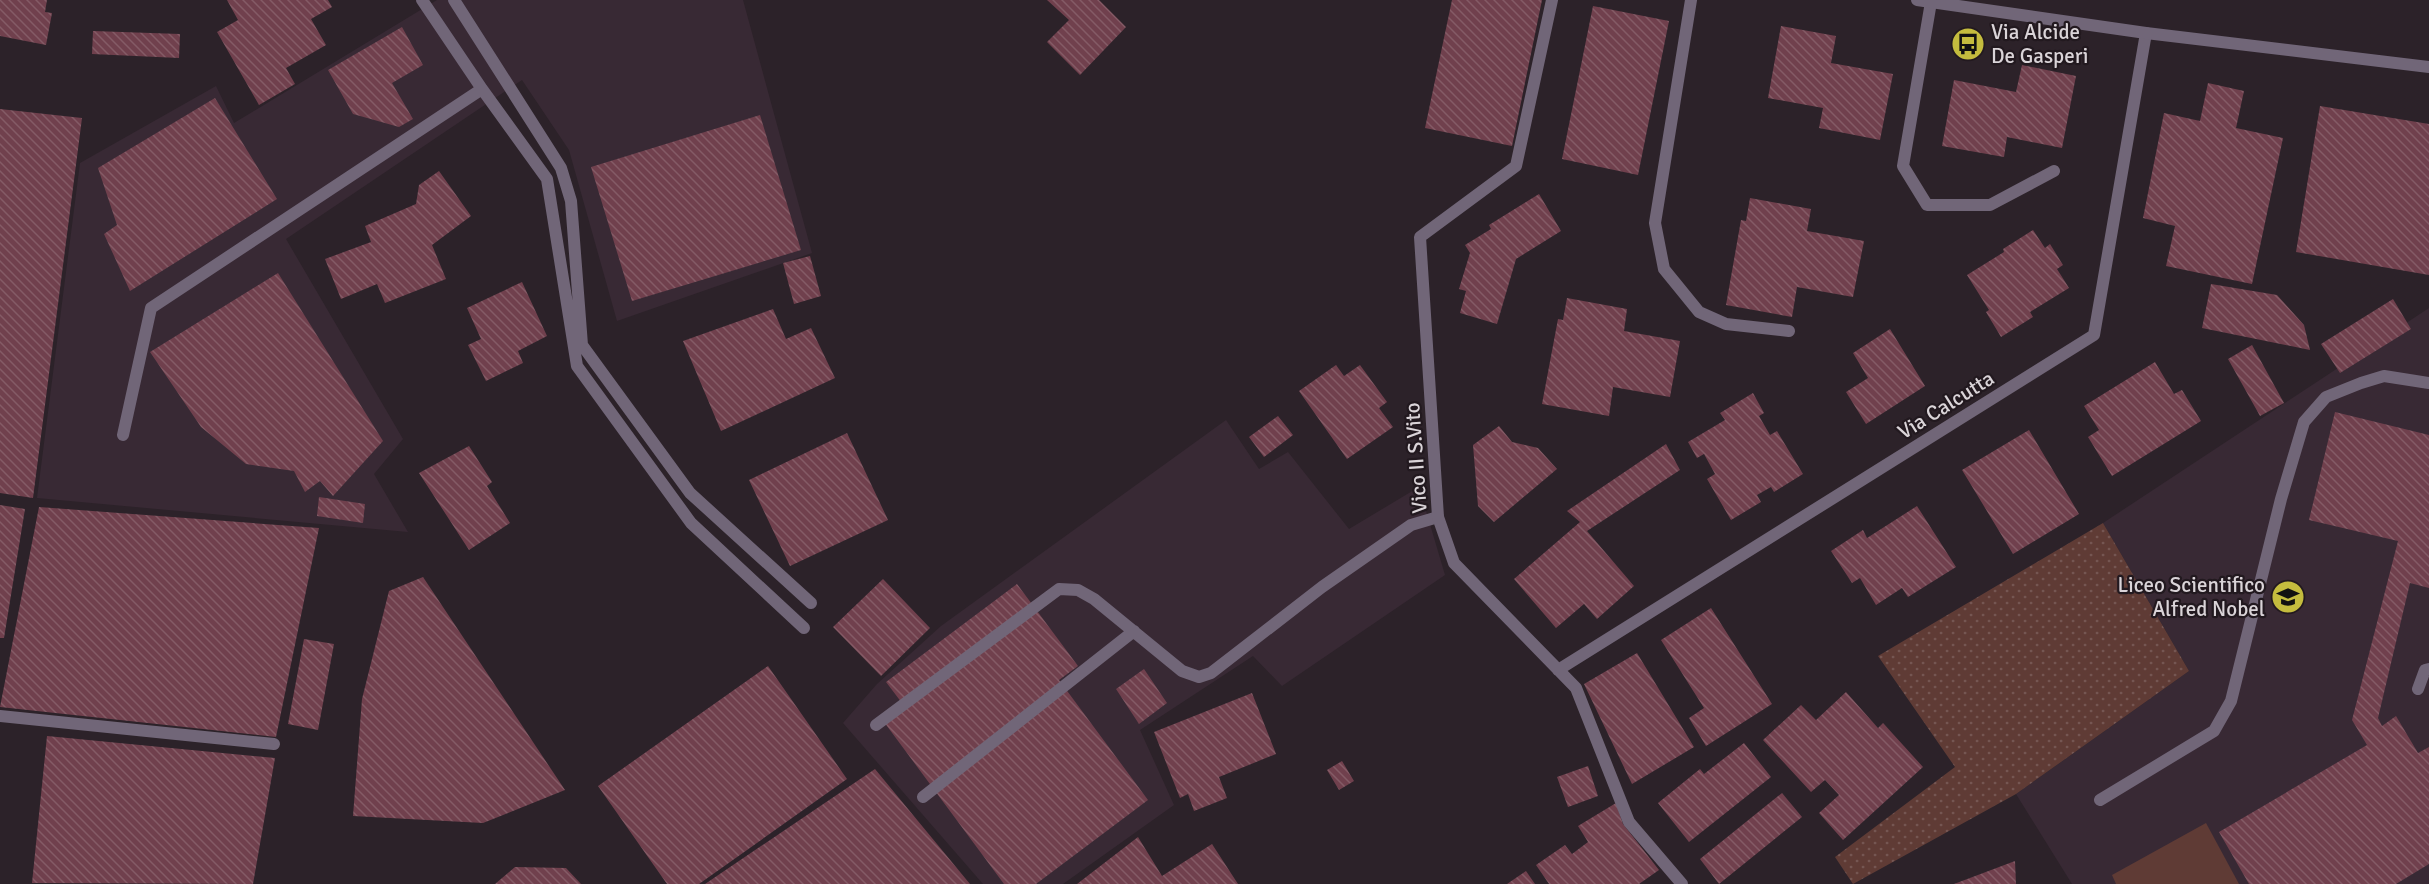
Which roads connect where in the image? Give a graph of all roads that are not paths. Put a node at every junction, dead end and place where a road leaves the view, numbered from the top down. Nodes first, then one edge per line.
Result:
1 (422, 0) edge
2 (454, 0) edge
3 (1552, 0) edge
4 (1691, 0) edge
5 (1917, 0) edge
6 (2000, 0) edge
7 (1930, 2) junction
8 (1999, 13) junction
9 (2146, 33) junction
10 (2429, 67) edge
11 (482, 88) junction
12 (2054, 171) dead end
13 (1789, 331) dead end
14 (2429, 383) edge
15 (123, 435) dead end
16 (1438, 517) junction
17 (811, 603) dead end
18 (804, 628) dead end
19 (1134, 631) junction
20 (2429, 669) edge
21 (1558, 670) junction
22 (2418, 689) dead end
23 (0, 716) edge
24 (876, 725) dead end
25 (274, 744) dead end
26 (923, 797) dead end
27 (2100, 800) dead end
28 (1682, 884) edge

1 - 11 street
2 - 17 street
3 - 16 street, Vico II S.Vito
4 - 13 street
5 - 7 street
6 - 8 street
7 - 8 street
7 - 12 street
8 - 9 street
9 - 10 street
9 - 21 street, Via Calcutta
11 - 15 street
11 - 18 street
14 - 27 street
16 - 19 street
16 - 21 street, Vico II S.Vito
19 - 24 street
19 - 26 street
20 - 22 street
21 - 28 street, Vico II S.Vito
23 - 25 street

